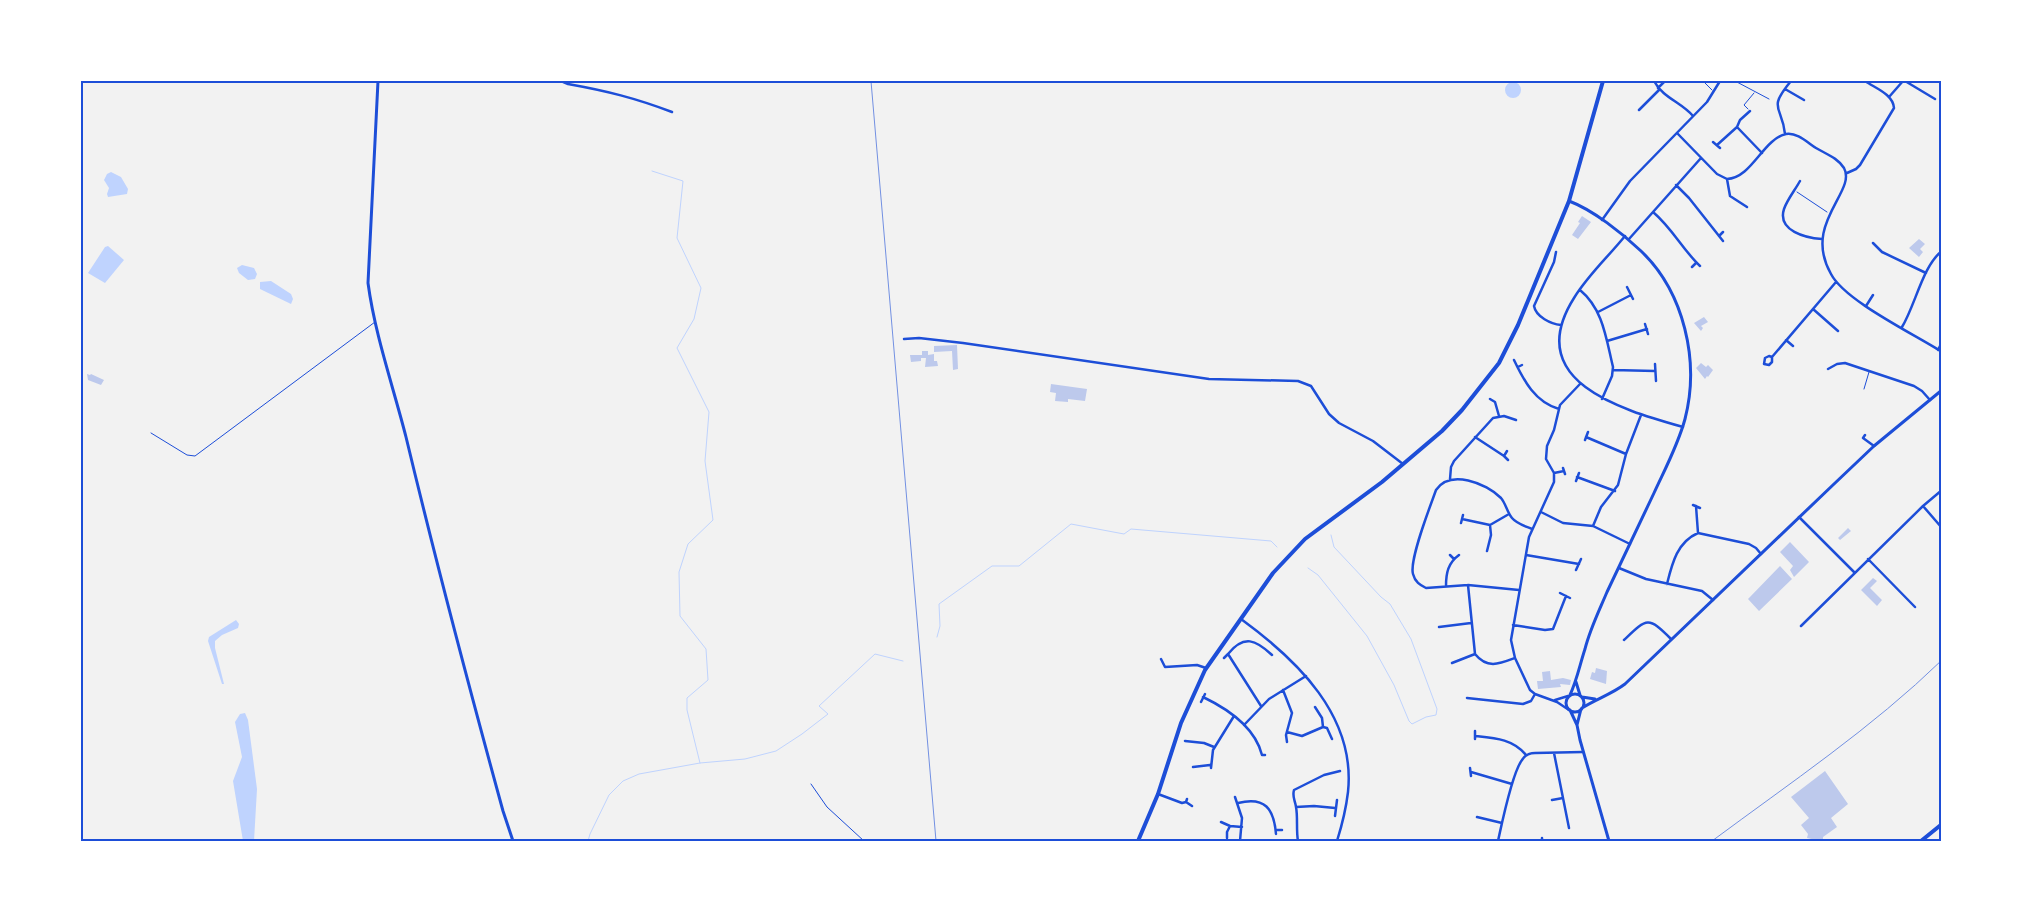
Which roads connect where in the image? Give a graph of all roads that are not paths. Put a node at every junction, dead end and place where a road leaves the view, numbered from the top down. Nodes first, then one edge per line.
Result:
1 (378, 81) edge
2 (561, 81) edge
3 (1603, 81) edge
4 (1654, 81) edge
5 (1665, 81) edge
6 (1720, 81) edge
7 (1791, 81) edge
8 (1865, 81) edge
9 (1904, 81) edge
10 (1785, 88) junction
11 (1658, 89) junction
12 (1889, 97) junction
13 (1804, 100) dead end
14 (1935, 100) dead end
15 (1639, 110) dead end
16 (1750, 111) road end
17 (672, 112) dead end
18 (1693, 116) junction
19 (1737, 127) junction
20 (1677, 133) junction
21 (1785, 134) junction
22 (1714, 142) dead end
23 (1716, 145) junction
24 (1720, 148) dead end
25 (1762, 153) junction
26 (1701, 158) junction
27 (1846, 173) junction
28 (1727, 179) junction
29 (1800, 181) dead end
30 (1676, 185) junction
31 (1569, 201) junction
32 (1747, 206) dead end
33 (1653, 212) junction
34 (1602, 220) junction
35 (1723, 232) dead end
36 (1625, 236) junction
37 (1719, 236) junction
38 (1629, 239) junction
39 (1822, 239) junction
40 (1723, 240) dead end
41 (1873, 243) dead end
42 (1879, 243) dead end
43 (1875, 246) junction
44 (1942, 251) edge
45 (1556, 252) dead end
46 (1556, 258) junction
47 (1560, 258) dead end
48 (1696, 262) junction
49 (1700, 266) dead end
50 (1692, 267) dead end
51 (1926, 273) junction
52 (1836, 282) junction
53 (1627, 287) dead end
54 (1580, 290) junction
55 (1631, 295) junction
56 (1873, 295) dead end
57 (1633, 299) dead end
58 (1866, 306) junction
59 (1813, 309) junction
60 (1598, 312) junction
61 (376, 321) junction
62 (1645, 324) dead end
63 (1561, 325) junction
64 (1902, 327) junction
65 (1646, 329) junction
66 (1838, 331) dead end
67 (1648, 334) dead end
68 (904, 339) dead end
69 (1786, 340) junction
70 (1606, 341) junction
71 (1942, 342) edge
72 (1793, 346) dead end
73 (1938, 350) junction
74 (1942, 352) edge
75 (1772, 357) dead end
76 (1514, 360) dead end
77 (1522, 364) dead end
78 (1655, 364) dead end
79 (1518, 367) junction
80 (1828, 369) dead end
81 (1613, 370) junction
82 (1655, 370) junction
83 (1870, 371) junction
84 (1656, 380) dead end
85 (1580, 384) junction
86 (1864, 389) dead end
87 (1942, 390) edge
88 (1496, 396) dead end
89 (1602, 398) junction
90 (1930, 400) junction
91 (1559, 409) junction
92 (1641, 415) junction
93 (1499, 416) junction
94 (1511, 418) junction
95 (1516, 420) dead end
96 (1509, 422) dead end
97 (1683, 426) junction
98 (1588, 432) dead end
99 (151, 433) dead end
100 (1865, 435) dead end
101 (1475, 437) junction
102 (1874, 446) junction
103 (1507, 451) dead end
104 (1626, 454) junction
105 (1504, 456) junction
106 (1508, 460) dead end
107 (1403, 464) junction
108 (1564, 471) dead end
109 (1554, 473) junction
110 (1579, 473) dead end
111 (1450, 479) junction
112 (1942, 490) edge
113 (1615, 491) junction
114 (1923, 506) junction
115 (1700, 508) dead end
116 (1541, 512) junction
117 (1509, 514) junction
118 (1799, 517) junction
119 (1461, 524) dead end
120 (1490, 525) junction
121 (1593, 526) junction
122 (1942, 528) edge
123 (1532, 529) junction
124 (1698, 533) junction
125 (1630, 544) junction
126 (1488, 546) junction
127 (1493, 548) dead end
128 (1487, 551) dead end
129 (1761, 554) junction
130 (1450, 555) dead end
131 (1459, 555) dead end
132 (1526, 555) junction
133 (1454, 559) junction
134 (1581, 559) dead end
135 (1868, 560) junction
136 (1578, 564) junction
137 (1619, 568) junction
138 (1576, 570) dead end
139 (1854, 572) junction
140 (1468, 584) junction
141 (1668, 584) junction
142 (1446, 586) junction
143 (1519, 590) junction
144 (1560, 593) dead end
145 (1566, 596) junction
146 (1570, 598) dead end
147 (1713, 600) junction
148 (1916, 607) dead end
149 (1241, 618) junction
150 (1471, 623) junction
151 (1513, 625) junction
152 (1801, 626) dead end
153 (1439, 627) dead end
154 (1625, 633) dead end
155 (1628, 636) junction
156 (1672, 639) junction
157 (1624, 640) dead end
158 (1228, 654) junction
159 (1475, 654) junction
160 (1272, 655) dead end
161 (1224, 658) dead end
162 (1515, 658) junction
163 (1161, 659) dead end
164 (1452, 662) dead end
165 (1165, 667) junction
166 (1207, 668) junction
167 (1164, 673) dead end
168 (1306, 676) junction
169 (1576, 681) junction
170 (1283, 690) junction
171 (1535, 694) junction
172 (1569, 696) junction
173 (1581, 696) junction
174 (1467, 698) dead end
175 (1472, 699) junction
176 (1596, 699) junction
177 (1553, 700) junction
178 (1201, 702) dead end
179 (1472, 703) dead end
180 (1261, 706) junction
181 (1315, 707) dead end
182 (1582, 708) junction
183 (1570, 710) junction
184 (1234, 716) junction
185 (1577, 724) junction
186 (1244, 725) junction
187 (1323, 727) junction
188 (1287, 732) junction
189 (1476, 732) dead end
190 (1187, 737) dead end
191 (1332, 739) dead end
192 (1287, 742) dead end
193 (1214, 747) junction
194 (1583, 752) junction
195 (1554, 753) junction
196 (1265, 755) dead end
197 (1526, 755) junction
198 (1193, 767) dead end
199 (1470, 768) dead end
200 (1340, 771) dead end
201 (811, 784) dead end
202 (1513, 784) junction
203 (1158, 794) junction
204 (1235, 797) dead end
205 (1563, 798) junction
206 (1338, 800) dead end
207 (1552, 800) dead end
208 (1238, 803) junction
209 (1192, 806) dead end
210 (1296, 807) junction
211 (1335, 808) junction
212 (1335, 816) dead end
213 (1477, 816) dead end
214 (1573, 821) dead end
215 (1221, 822) dead end
216 (1568, 822) junction
217 (1502, 823) junction
218 (1942, 824) edge
219 (1230, 826) junction
220 (1242, 827) junction
221 (1569, 828) dead end
222 (1282, 830) dead end
223 (1227, 838) dead end
224 (513, 841) edge
225 (864, 841) edge
226 (1138, 841) edge
227 (1240, 841) edge
228 (1298, 841) edge
229 (1337, 841) edge
230 (1498, 841) edge
231 (1609, 841) edge
232 (1920, 841) edge

1 - 61 street
2 - 17 street
3 - 31 main road
4 - 11 street
5 - 11 street
6 - 18 street
7 - 10 street
8 - 12 street
9 - 12 street
9 - 14 street
10 - 13 street
10 - 21 street
11 - 15 street
11 - 18 street
12 - 27 street
16 - 19 street
18 - 20 street
19 - 23 street
19 - 25 street
20 - 26 street
20 - 34 street
21 - 25 street
21 - 27 street
22 - 23 street
23 - 24 street
25 - 28 street
26 - 28 street
26 - 30 street
27 - 39 street
28 - 32 street
29 - 39 street
30 - 33 street
30 - 37 street
31 - 34 street
31 - 107 main road
33 - 38 street
33 - 48 street
34 - 36 street
35 - 37 street
36 - 38 street
36 - 54 street
37 - 40 street
38 - 97 street
39 - 52 street
41 - 43 street
42 - 43 street
43 - 51 street
44 - 51 street
45 - 46 street
46 - 47 street
46 - 63 street
48 - 49 street
48 - 50 street
51 - 64 street
52 - 58 street
52 - 59 street
53 - 55 street
54 - 60 street
54 - 63 street
55 - 57 street
55 - 60 street
56 - 58 street
58 - 64 street
59 - 66 street
59 - 69 street
60 - 70 street
61 - 99 lane
61 - 224 street
62 - 65 street
63 - 85 street
64 - 73 street
65 - 67 street
65 - 70 street
68 - 107 street
69 - 72 street
69 - 75 street
70 - 81 street
71 - 73 street
73 - 74 street
76 - 79 street
77 - 79 street
78 - 82 street
79 - 91 street
80 - 83 street
81 - 82 street
81 - 89 street
82 - 84 street
83 - 86 lane
83 - 90 street
85 - 89 street
85 - 91 street
87 - 90 street
88 - 93 street
89 - 92 street
90 - 102 street
91 - 109 street
92 - 97 street
92 - 104 street
93 - 94 street
93 - 101 street
94 - 95 street
94 - 96 street
97 - 125 street
98 - 104 street
100 - 102 street
101 - 105 street
101 - 111 street
102 - 118 street
103 - 105 street
104 - 113 street
105 - 106 street
107 - 149 main road
108 - 109 street
109 - 116 street
110 - 113 street
111 - 117 street
111 - 142 street
112 - 114 street
113 - 121 street
114 - 122 street
114 - 135 street
115 - 124 street
116 - 121 street
116 - 123 street
117 - 120 street
117 - 123 street
118 - 129 street
118 - 139 street
119 - 120 street
120 - 126 street
121 - 125 street
123 - 132 street
124 - 129 street
124 - 141 street
125 - 137 street
126 - 127 street
126 - 128 street
129 - 147 street
130 - 133 street
131 - 133 street
132 - 136 street
132 - 143 street
133 - 142 street
134 - 136 street
135 - 139 street
135 - 148 street
136 - 138 street
137 - 141 street
137 - 169 street
139 - 152 street
140 - 142 street
140 - 143 street
140 - 150 street
141 - 147 street
143 - 151 street
144 - 145 street
145 - 146 street
145 - 151 street
147 - 156 street
149 - 166 main road
149 - 168 street
150 - 153 street
150 - 159 street
151 - 162 street
154 - 155 street
155 - 156 street
155 - 157 street
156 - 176 street
158 - 160 street
158 - 161 street
158 - 180 street
159 - 162 street
159 - 164 street
162 - 171 street
163 - 165 street
165 - 166 street
165 - 167 street
166 - 203 main road
168 - 170 street
168 - 229 street
169 - 172 street
169 - 173 street
170 - 180 street
170 - 188 street
171 - 175 street
171 - 177 street
172 - 173 street
172 - 177 street
172 - 183 street
173 - 176 street
173 - 182 street
174 - 175 street
175 - 179 street
176 - 182 street
177 - 183 street
178 - 184 street
180 - 186 street
181 - 187 street
182 - 183 street
182 - 185 street
183 - 185 street
184 - 186 street
184 - 193 street
185 - 194 street
186 - 196 street
187 - 188 street
187 - 191 street
188 - 192 street
189 - 197 street
190 - 193 street
193 - 198 street
194 - 195 street
194 - 231 street
195 - 197 street
195 - 205 street
197 - 202 street
199 - 202 street
200 - 210 street
201 - 225 lane
202 - 217 street
203 - 209 street
203 - 226 main road
204 - 208 street
205 - 207 street
205 - 216 street
206 - 211 street
208 - 220 street
208 - 222 street
210 - 211 street
210 - 228 street
211 - 212 street
213 - 217 street
214 - 216 street
215 - 219 street
216 - 221 street
217 - 230 street
218 - 232 main road
219 - 220 street
219 - 223 street
220 - 227 street

